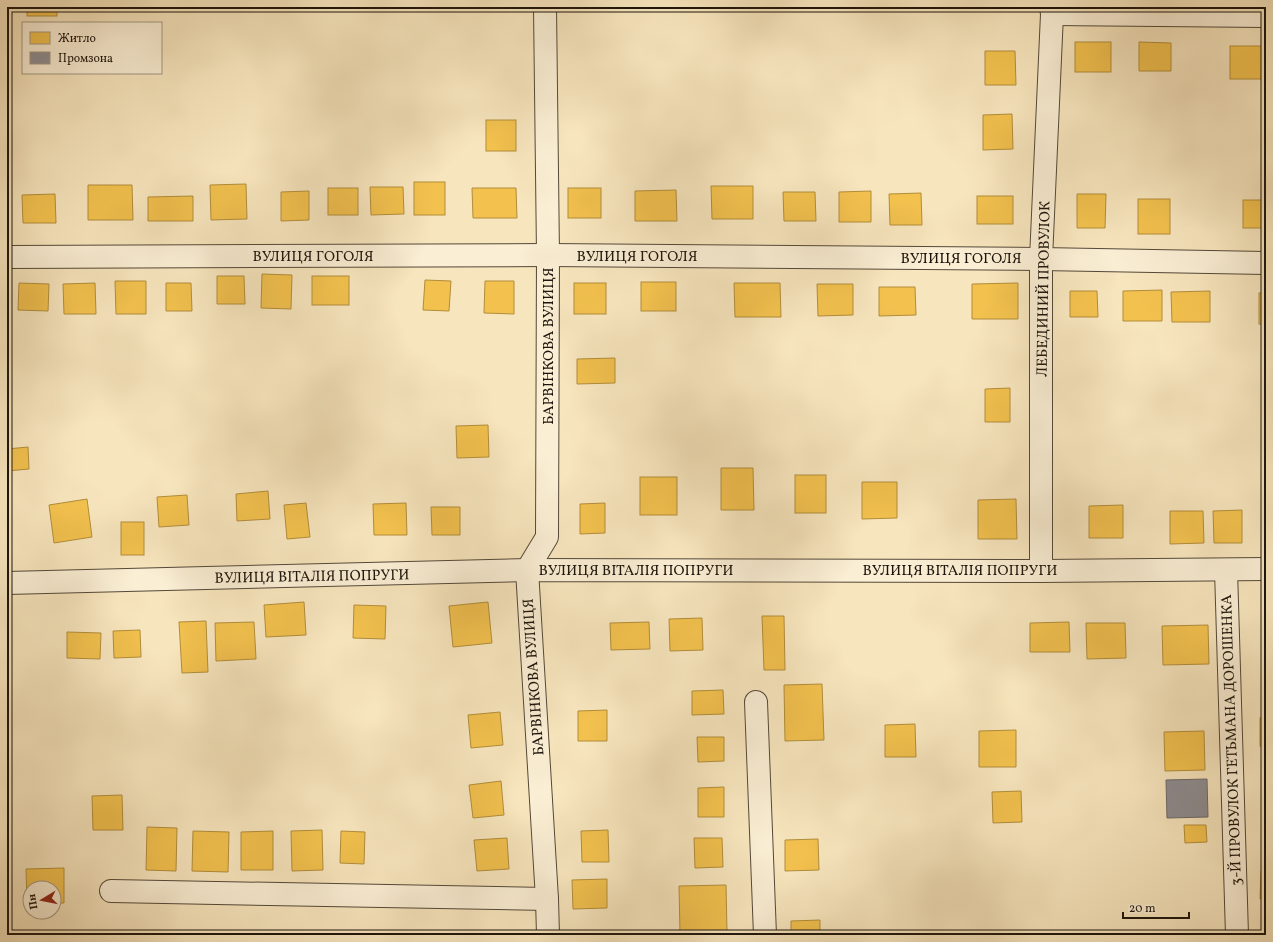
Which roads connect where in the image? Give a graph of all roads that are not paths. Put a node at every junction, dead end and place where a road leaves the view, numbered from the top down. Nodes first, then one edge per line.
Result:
1 (545, 7) edge
2 (1051, 10) edge
3 (1266, 16) edge
4 (548, 255) junction
5 (7, 257) edge
6 (1041, 259) junction
7 (1266, 263) edge
8 (1266, 569) edge
9 (527, 570) junction
10 (1226, 570) junction
11 (1041, 571) junction
12 (7, 583) edge
13 (756, 702) dead end
14 (112, 891) dead end
15 (547, 899) junction
16 (548, 935) edge
17 (765, 935) edge
18 (1236, 935) edge

1 - 4 street, БАРВІНКОВА ВУЛИЦЯ
2 - 3 street
2 - 6 street, ЛЕБЕДИНИЙ ПРОВУЛОК
4 - 5 street, ВУЛИЦЯ ГОГОЛЯ
4 - 6 street, ВУЛИЦЯ ГОГОЛЯ
4 - 9 street, БАРВІНКОВА ВУЛИЦЯ
6 - 7 street, ВУЛИЦЯ ГОГОЛЯ
6 - 11 street, ЛЕБЕДИНИЙ ПРОВУЛОК
8 - 10 street, ВУЛИЦЯ ВІТАЛІЯ ПОПРУГИ
9 - 11 street, ВУЛИЦЯ ВІТАЛІЯ ПОПРУГИ
9 - 12 street, ВУЛИЦЯ ВІТАЛІЯ ПОПРУГИ
9 - 15 street, БАРВІНКОВА ВУЛИЦЯ
10 - 11 street, ВУЛИЦЯ ВІТАЛІЯ ПОПРУГИ
10 - 18 street, 3-Й ПРОВУЛОК ГЕТЬМАНА ДОРОШЕНКА
13 - 17 street
14 - 15 street
15 - 16 street, БАРВІНКОВА ВУЛИЦЯ

